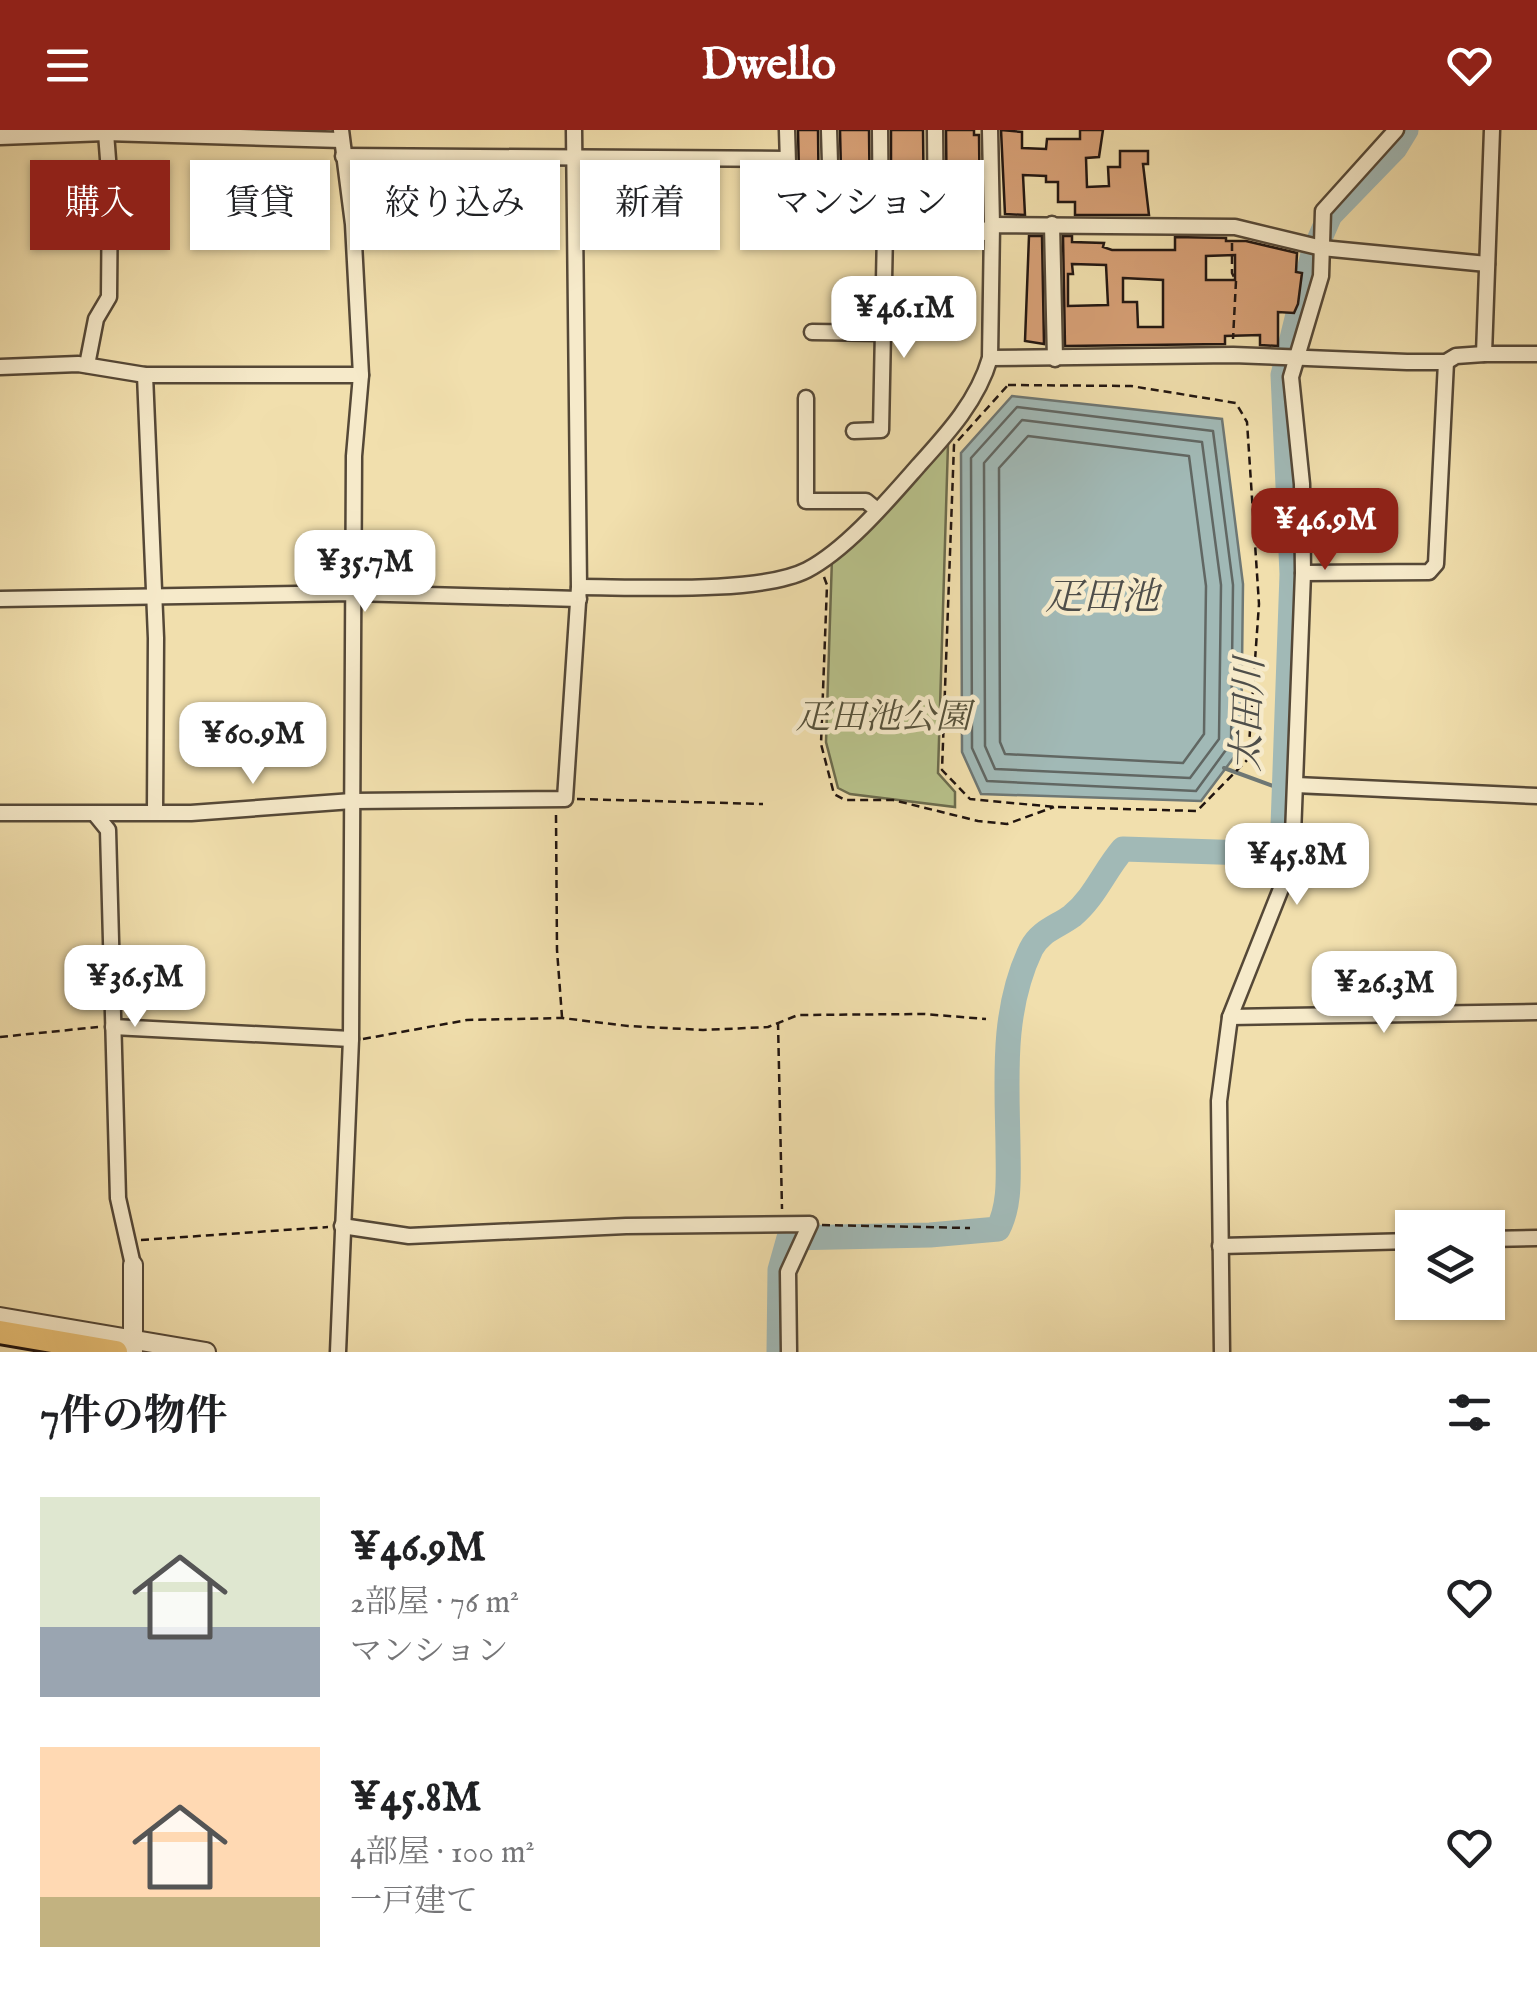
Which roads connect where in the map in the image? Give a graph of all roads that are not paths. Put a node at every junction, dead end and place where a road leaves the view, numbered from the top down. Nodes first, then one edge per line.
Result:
1 (574, 130) edge
2 (786, 130) edge
3 (829, 130) edge
4 (880, 130) edge
5 (935, 130) edge
6 (990, 130) edge
7 (1396, 130) edge
8 (1492, 130) edge
9 (106, 133) junction
10 (341, 135) edge
11 (0, 137) edge
12 (343, 156) junction
13 (575, 158) junction
14 (787, 158) joint
15 (830, 160) edge
16 (881, 160) edge
17 (935, 160) edge
18 (1052, 224) junction
19 (992, 226) junction
20 (984, 233) edge
21 (1322, 248) junction
22 (883, 250) edge
23 (1487, 264) junction
24 (812, 332) dead end
25 (883, 332) junction
26 (1484, 354) junction
27 (1537, 354) edge
28 (1296, 356) junction
29 (990, 358) junction
30 (1055, 358) junction
31 (1446, 362) junction
32 (86, 365) junction
33 (0, 366) edge
34 (146, 375) junction
35 (361, 375) junction
36 (806, 398) dead end
37 (854, 431) dead end
38 (877, 510) junction
39 (1303, 573) junction
40 (353, 593) junction
41 (579, 593) junction
42 (155, 597) junction
43 (0, 600) edge
44 (1296, 785) junction
45 (1537, 796) edge
46 (352, 802) junction
47 (155, 812) junction
48 (0, 813) edge
49 (95, 814) junction
50 (1537, 1012) edge
51 (1230, 1017) junction
52 (112, 1027) junction
53 (351, 1039) junction
54 (342, 1226) junction
55 (1537, 1238) edge
56 (1505, 1239) edge
57 (1395, 1241) edge
58 (1220, 1246) junction
59 (133, 1265) joint
60 (0, 1316) edge
61 (0, 1332) edge
62 (127, 1348) edge
63 (206, 1352) edge
64 (338, 1352) edge
65 (789, 1352) edge
66 (1222, 1352) edge

1 - 13 street
2 - 14 street
3 - 15 street
4 - 16 street
5 - 17 street
6 - 19 street
7 - 21 street
8 - 23 street
9 - 10 street
9 - 11 street
9 - 32 street
10 - 12 street
12 - 13 street
12 - 35 street
13 - 14 street
13 - 41 street
18 - 19 street
18 - 21 street
18 - 30 street
19 - 20 street
19 - 29 street
21 - 23 street
21 - 28 street
22 - 25 street
23 - 26 street
24 - 25 street
25 - 37 street
26 - 27 street
26 - 31 street
28 - 30 street
28 - 31 street
28 - 39 street
29 - 30 street
29 - 38 street
31 - 39 street
32 - 33 street
32 - 34 street
34 - 35 street
34 - 42 street
35 - 40 street
36 - 38 street
38 - 41 street
39 - 44 street
40 - 41 street
40 - 42 street
40 - 46 street
41 - 46 street
42 - 43 street
42 - 47 street
44 - 45 street
44 - 51 street
46 - 47 street
46 - 53 street
47 - 49 street
48 - 49 street
49 - 52 street
50 - 51 street
51 - 58 street
52 - 53 street
52 - 59 street
53 - 54 street
54 - 64 street
54 - 65 street
55 - 56 street
57 - 58 street
58 - 66 street
59 - 62 street
60 - 62 street
61 - 62 highway
62 - 63 street

